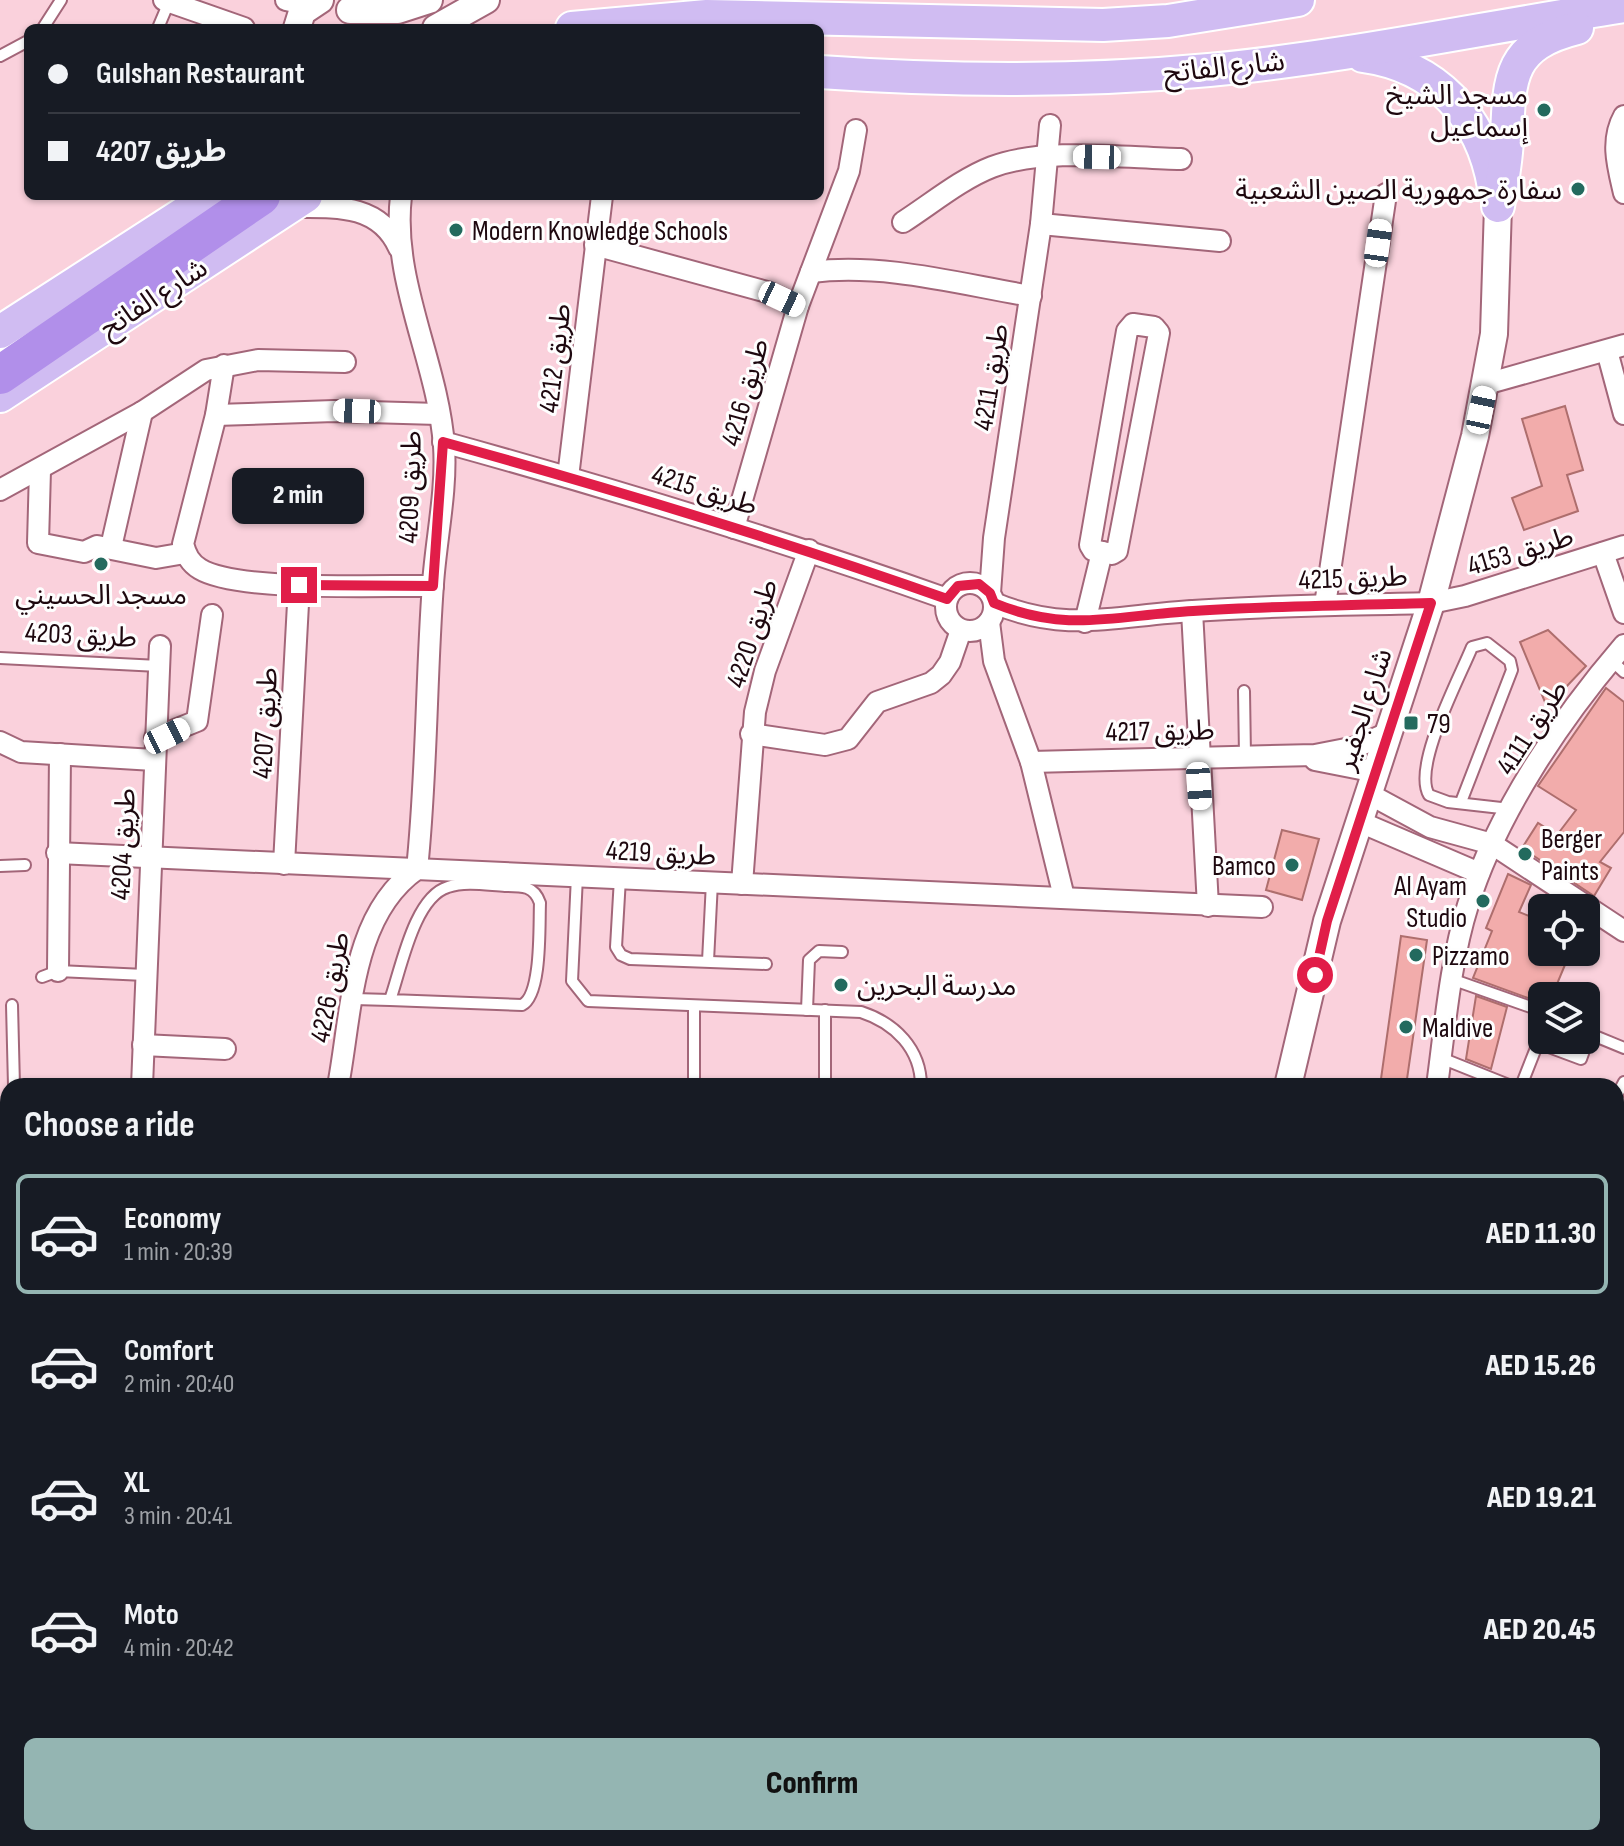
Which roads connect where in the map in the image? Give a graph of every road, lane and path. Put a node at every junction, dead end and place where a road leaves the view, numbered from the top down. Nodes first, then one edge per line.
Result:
1 (61, 0) edge
2 (429, 0) edge
3 (486, 0) edge
4 (633, 0) edge
5 (720, 0) edge
6 (1298, 0) edge
7 (168, 1) edge
8 (1624, 6) edge
9 (326, 8) edge
10 (1624, 15) edge
11 (769, 18) junction
12 (49, 24) edge
13 (159, 24) edge
14 (233, 24) edge
15 (443, 24) edge
16 (552, 24) edge
17 (617, 24) edge
18 (24, 43) edge
19 (1341, 52) junction
20 (0, 56) edge
21 (824, 72) edge
22 (1624, 116) edge
23 (1050, 125) dead end
24 (856, 130) dead end
25 (1047, 158) junction
26 (1181, 159) dead end
27 (1624, 193) edge
28 (1386, 194) dead end
29 (205, 200) edge
30 (283, 200) edge
31 (284, 200) edge
32 (292, 200) edge
33 (401, 200) edge
34 (601, 200) edge
35 (1498, 206) junction
36 (903, 222) dead end
37 (1041, 224) junction
38 (1220, 241) dead end
39 (595, 245) junction
40 (402, 255) junction
41 (811, 272) junction
42 (1031, 296) junction
43 (798, 306) junction
44 (0, 332) edge
45 (1616, 348) edge
46 (345, 362) dead end
47 (224, 365) junction
48 (0, 375) edge
49 (1486, 384) junction
50 (0, 396) edge
51 (142, 412) junction
52 (438, 414) junction
53 (1624, 414) edge
54 (216, 415) junction
55 (443, 442) junction
56 (40, 470) junction
57 (568, 477) junction
58 (0, 490) edge
59 (734, 528) junction
60 (994, 538) junction
61 (1624, 546) edge
62 (111, 547) junction
63 (809, 550) junction
64 (1102, 552) junction
65 (185, 553) junction
66 (1603, 553) junction
67 (965, 583) junction
68 (299, 585) junction
69 (433, 586) junction
70 (947, 599) junction
71 (1431, 603) junction
72 (1325, 605) junction
73 (991, 606) junction
74 (1192, 611) junction
75 (1624, 613) edge
76 (212, 615) dead end
77 (1085, 622) junction
78 (964, 630) junction
79 (160, 656) joint
80 (0, 658) edge
81 (1620, 659) edge
82 (994, 661) junction
83 (1244, 691) dead end
84 (1388, 733) junction
85 (751, 734) junction
86 (155, 738) junction
87 (0, 742) edge
88 (60, 754) junction
89 (1197, 756) junction
90 (1245, 756) junction
91 (1291, 757) junction
92 (154, 760) junction
93 (1031, 762) junction
94 (1372, 783) junction
95 (1461, 802) junction
96 (1512, 809) junction
97 (1360, 822) junction
98 (1425, 836) junction
99 (1492, 844) junction
100 (57, 853) junction
101 (149, 858) junction
102 (284, 864) junction
103 (25, 865) dead end
104 (0, 866) edge
105 (417, 869) junction
106 (1479, 873) junction
107 (577, 876) junction
108 (620, 878) junction
109 (712, 882) junction
110 (742, 884) junction
111 (1064, 897) junction
112 (1208, 906) junction
113 (1262, 907) dead end
114 (1624, 931) edge
115 (842, 952) dead end
116 (708, 961) junction
117 (766, 964) dead end
118 (50, 974) joint
119 (145, 975) junction
120 (1454, 980) junction
121 (354, 999) junction
122 (390, 1000) junction
123 (12, 1005) dead end
124 (1528, 1006) edge
125 (694, 1007) junction
126 (807, 1010) junction
127 (825, 1010) junction
128 (1600, 1037) edge
129 (143, 1045) junction
130 (1624, 1048) edge
131 (225, 1049) dead end
132 (1534, 1054) edge
133 (1441, 1058) junction
134 (14, 1078) edge
135 (142, 1078) edge
136 (339, 1078) edge
137 (694, 1078) edge
138 (825, 1078) edge
139 (919, 1078) edge
140 (1290, 1078) edge
141 (1438, 1078) edge
142 (1491, 1078) edge
143 (1524, 1078) edge

1 - 12 lane
2 - 9 street
3 - 15 street
4 - 16 main road
5 - 11 main road
6 - 11 main road, شارع الفاتح
7 - 13 lane
7 - 14 street
8 - 19 main road, شارع الفاتح
10 - 35 main road
11 - 17 main road, شارع الفاتح
18 - 20 lane
19 - 21 main road, شارع الفاتح
19 - 35 main road
22 - 27 street
23 - 25 street, طريق 4211
24 - 41 street, طريق 4216
25 - 26 street
25 - 36 street
25 - 37 street, طريق 4211
28 - 72 street
29 - 44 main road, شارع الفاتح
30 - 48 highway
31 - 50 main road, شارع الفاتح
32 - 40 street, طريق 4209
33 - 40 street, طريق 4209
34 - 39 street, طريق 4212
35 - 49 street, شارع الجفير
37 - 38 street
37 - 42 street, طريق 4211
39 - 43 street
39 - 57 street, طريق 4212
40 - 52 street, طريق 4209
41 - 42 street
41 - 43 street, طريق 4216
42 - 60 street, طريق 4211
43 - 59 street, طريق 4216
45 - 49 street
45 - 53 street
46 - 47 street
47 - 51 street
47 - 54 street
49 - 71 street, شارع الجفير
51 - 56 street
51 - 62 street
52 - 54 street
52 - 55 street, طريق 4209
54 - 65 street
55 - 57 street, طريق 4215
55 - 69 street, طريق 4209
56 - 58 street
56 - 62 street
57 - 59 street, طريق 4215
59 - 63 street, طريق 4215
60 - 67 street, طريق 4211
60 - 73 street, طريق 4211
61 - 66 street, طريق 4153
62 - 65 street
63 - 70 street, طريق 4215
63 - 85 street, طريق 4220
64 - 64 street
64 - 77 street
65 - 68 street
66 - 71 street, طريق 4153
66 - 75 street
67 - 70 street
67 - 73 street
68 - 69 street
68 - 102 street, طريق 4207
69 - 105 street, طريق 4209
70 - 78 street
71 - 72 street, طريق 4215
71 - 84 street, شارع الجفير
72 - 74 street, طريق 4215
73 - 77 street, طريق 4215
73 - 78 street
73 - 82 street, طريق 4211
74 - 77 street, طريق 4215
74 - 89 street
76 - 86 street
78 - 82 street, طريق 4211
78 - 85 street
79 - 80 lane, طريق 4203
79 - 86 street, طريق 4204
81 - 96 street, طريق 4111
82 - 93 street, طريق 4211
83 - 90 lane
84 - 91 street, طريق 4217
84 - 94 street, شارع الجفير
85 - 110 street, طريق 4220
86 - 92 street, طريق 4204
87 - 88 street
88 - 92 street
88 - 100 street
89 - 90 street, طريق 4217
89 - 93 street, طريق 4217
89 - 112 street
90 - 91 street, طريق 4217
91 - 94 street, طريق 4217
92 - 101 street, طريق 4204
93 - 111 street, طريق 4211
94 - 97 street, شارع الجفير
94 - 98 street
95 - 95 lane
95 - 96 lane
96 - 99 street, طريق 4111
97 - 98 street
97 - 140 street, شارع الجفير
98 - 99 street
98 - 106 street
99 - 106 street, طريق 4111
99 - 114 street
100 - 101 street, طريق 4219
100 - 118 street
101 - 102 street, طريق 4219
101 - 119 street, طريق 4204
102 - 105 street, طريق 4219
103 - 104 lane
105 - 107 street, طريق 4219
105 - 121 street, طريق 4226
106 - 120 street, طريق 4111
107 - 108 street, طريق 4219
107 - 125 lane
108 - 109 street, طريق 4219
108 - 116 lane
109 - 110 street, طريق 4219
109 - 116 lane
110 - 111 street, طريق 4219
111 - 112 street, طريق 4219
112 - 113 street, طريق 4219
115 - 126 lane
116 - 117 lane
118 - 119 lane
119 - 129 street, طريق 4204
120 - 124 lane
120 - 133 street, طريق 4111
121 - 122 lane
121 - 136 street, طريق 4226
122 - 122 lane
123 - 134 lane
125 - 126 lane
125 - 137 lane
126 - 127 lane
127 - 138 lane
127 - 139 lane
128 - 130 lane
129 - 131 street
129 - 135 street, طريق 4204
132 - 143 lane
133 - 141 street, طريق 4111
133 - 142 lane

